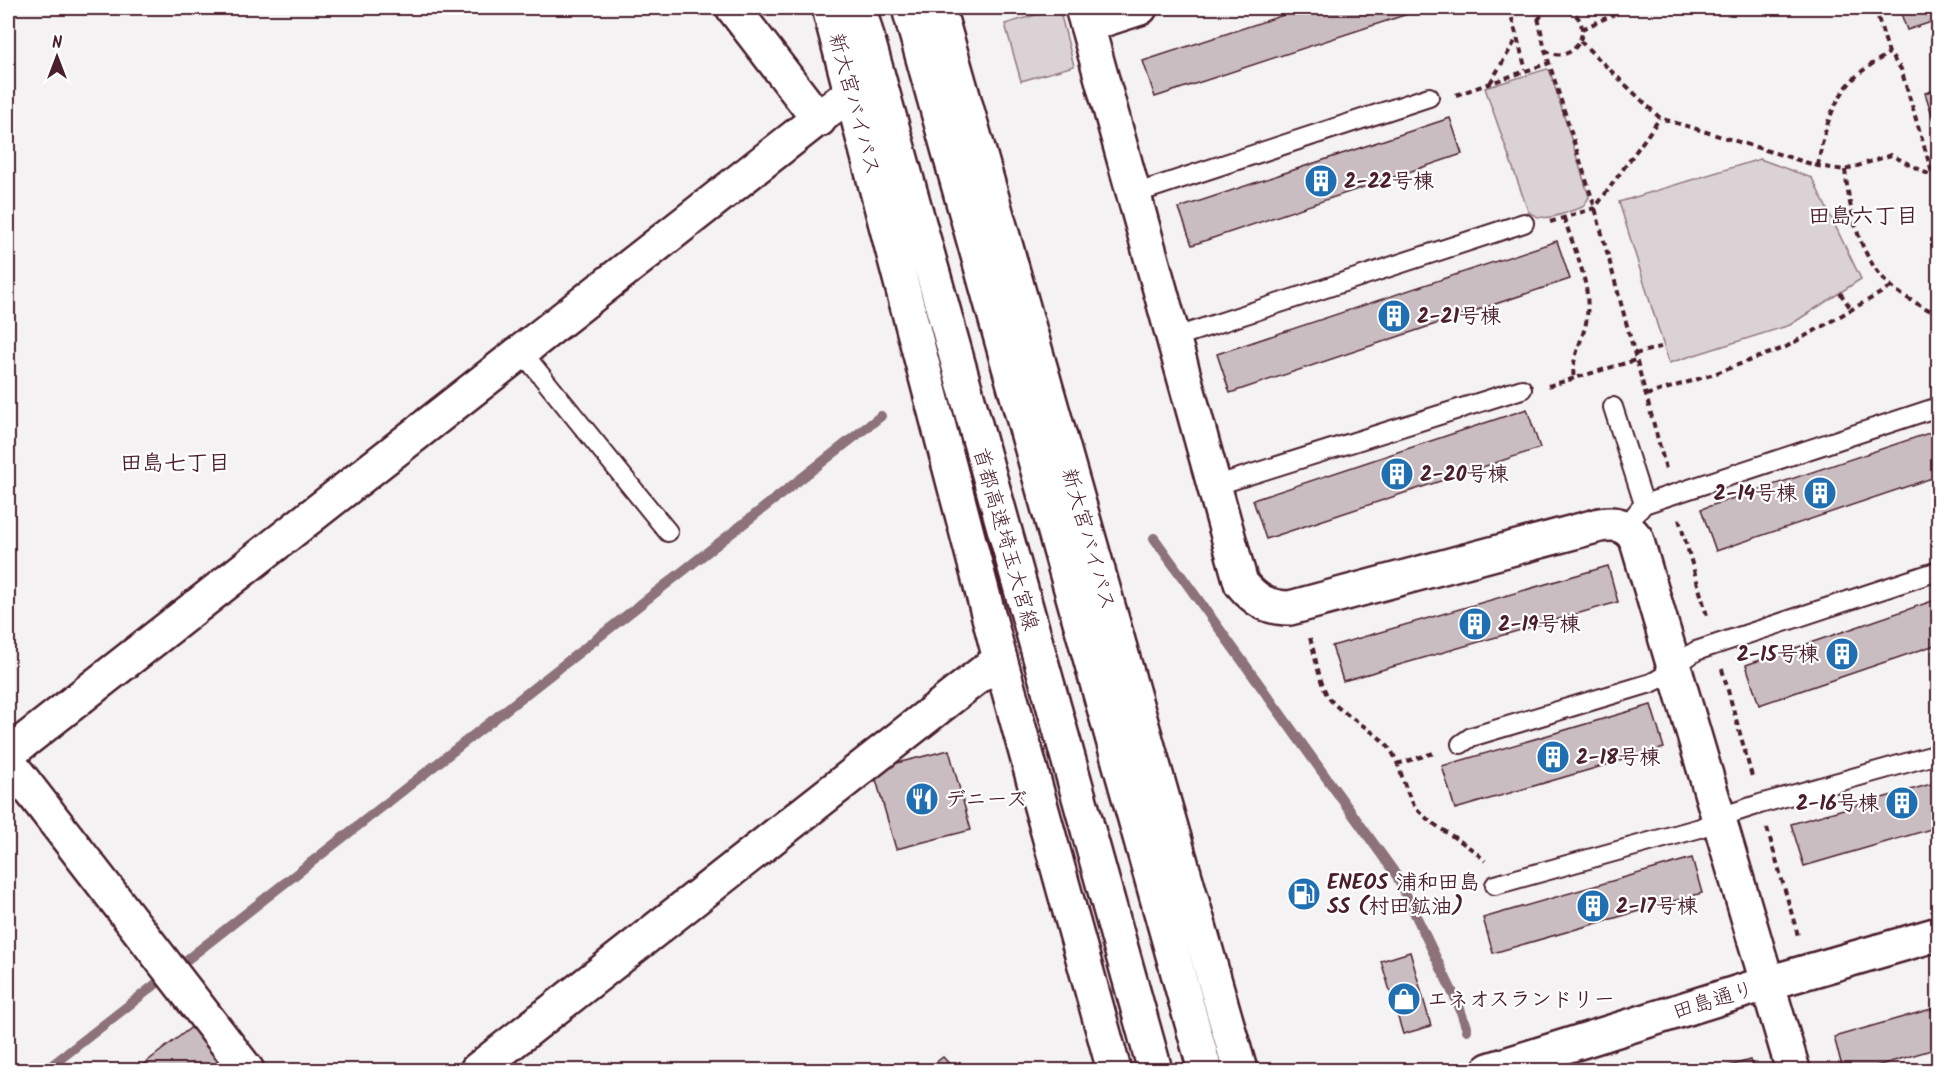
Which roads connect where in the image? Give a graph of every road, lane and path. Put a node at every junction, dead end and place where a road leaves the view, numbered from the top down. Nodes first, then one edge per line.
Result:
1 (733, 8) edge
2 (829, 8) edge
3 (859, 8) edge
4 (909, 8) edge
5 (938, 8) edge
6 (1140, 8) edge
7 (1509, 8) edge
8 (1558, 8) edge
9 (1628, 8) edge
10 (1875, 8) edge
11 (1085, 16) edge
12 (1538, 20) dead end
13 (1582, 29) junction
14 (1517, 38) junction
15 (1580, 41) junction
16 (1545, 50) dead end
17 (1889, 53) junction
18 (1549, 63) dead end
19 (1526, 70) junction
20 (1490, 83) junction
21 (852, 92) junction
22 (1429, 98) joint
23 (1660, 118) junction
24 (819, 120) junction
25 (1818, 166) junction
26 (1845, 170) junction
27 (1933, 177) junction
28 (1938, 179) edge
29 (1134, 194) junction
30 (1564, 218) junction
31 (1524, 223) joint
32 (1892, 287) junction
33 (1840, 293) dead end
34 (1852, 310) junction
35 (1938, 315) edge
36 (1173, 338) junction
37 (1664, 346) dead end
38 (522, 352) junction
39 (1635, 354) dead end
40 (1636, 360) dead end
41 (1574, 379) junction
42 (1522, 389) joint
43 (1646, 395) dead end
44 (1613, 407) dead end
45 (1938, 407) edge
46 (1214, 486) junction
47 (1634, 515) junction
48 (668, 532) dead end
49 (1938, 571) edge
50 (1301, 605) junction
51 (1000, 659) junction
52 (1674, 667) junction
53 (1461, 744) joint
54 (1938, 753) edge
55 (8, 754) edge
56 (8, 761) edge
57 (1397, 764) junction
58 (1718, 819) junction
59 (1494, 885) joint
60 (1938, 934) edge
61 (1768, 983) junction
62 (247, 1071) edge
63 (477, 1071) edge
64 (1114, 1071) edge
65 (1155, 1071) edge
66 (1205, 1071) edge
67 (1240, 1071) edge
68 (1489, 1071) edge
69 (1793, 1071) edge

1 - 24 main road
2 - 21 main road, 新大宮バイパス
3 - 65 main road, 首都高速埼玉大宮線
4 - 66 main road
5 - 67 main road, 新大宮バイパス
6 - 11 main road
7 - 14 path
8 - 12 path
8 - 13 path
9 - 13 path
10 - 17 path
11 - 29 main road
13 - 15 path
14 - 19 path
14 - 20 path
15 - 16 path
15 - 23 path
17 - 25 path
17 - 27 path
18 - 19 path
19 - 20 path
20 - 22 path
21 - 24 main road
21 - 51 main road, 新大宮バイパス
22 - 29 lane
23 - 25 path
23 - 30 path
24 - 38 main road
25 - 26 path
26 - 27 path
26 - 32 path
27 - 28 path
29 - 36 main road
30 - 31 path
30 - 41 path
31 - 36 lane
32 - 34 path
32 - 35 path
33 - 34 path
34 - 43 path
36 - 46 main road
37 - 39 path
38 - 48 lane
38 - 55 main road
40 - 41 path
41 - 42 path
42 - 46 lane
44 - 47 lane
45 - 47 lane
46 - 50 main road
47 - 50 main road
47 - 52 main road
49 - 52 lane
50 - 57 path
51 - 63 main road
51 - 64 main road, 新大宮バイパス
52 - 53 lane
52 - 58 main road
53 - 57 path
54 - 58 lane
56 - 62 main road
57 - 59 path
58 - 59 lane
58 - 61 main road
60 - 61 main road, 田島通り
61 - 68 main road, 田島通り
61 - 69 main road

